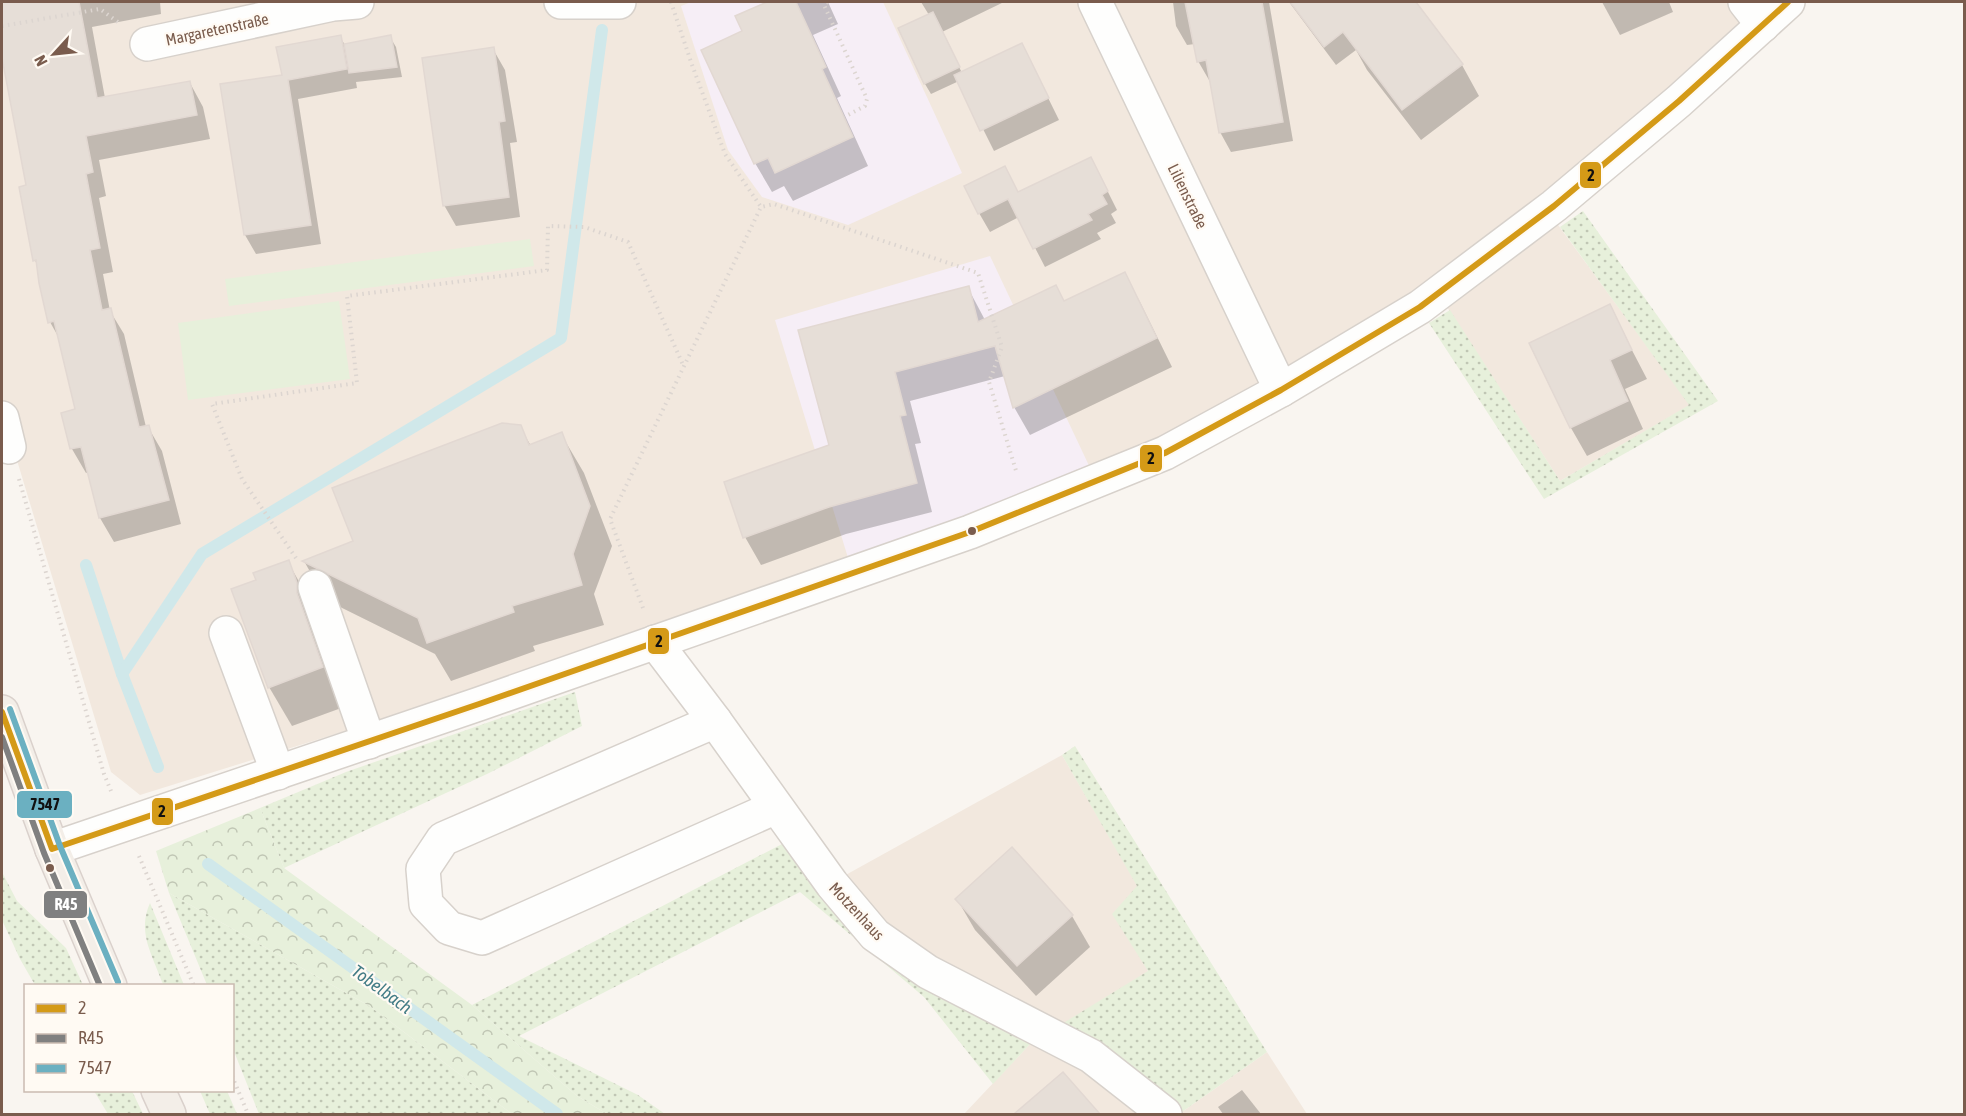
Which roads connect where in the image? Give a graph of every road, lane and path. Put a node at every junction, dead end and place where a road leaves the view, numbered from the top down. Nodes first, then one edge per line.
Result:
1 (357, 2) edge
2 (561, 2) edge
3 (619, 2) edge
4 (671, 2) edge
5 (827, 2) edge
6 (1095, 2) edge
7 (1788, 2) edge
8 (1754, 13) edge
9 (2, 26) edge
10 (147, 44) joint
11 (843, 117) dead end
12 (761, 207) junction
13 (684, 368) junction
14 (1281, 390) junction
15 (5, 432) edge
16 (1027, 510) junction
17 (275, 527) dead end
18 (315, 587) dead end
19 (226, 633) dead end
20 (655, 642) junction
21 (2, 712) edge
22 (715, 722) junction
23 (369, 742) junction
24 (278, 773) junction
25 (776, 807) junction
26 (126, 824) junction
27 (52, 849) junction
28 (109, 984) edge
29 (193, 984) edge
30 (234, 1080) edge
31 (159, 1092) edge
32 (170, 1114) edge
33 (249, 1114) edge
34 (1165, 1114) edge

1 - 10 street, Margaretenstraße
2 - 3 street
4 - 12 path
5 - 11 path
6 - 14 street, Lilienstraße
7 - 8 street
8 - 14 street
9 - 10 path
12 - 13 path
12 - 16 path
13 - 17 path
13 - 20 path
14 - 16 street
15 - 26 path
16 - 20 street
18 - 23 street
19 - 24 street
20 - 22 street, Motzenhaus
20 - 23 street
21 - 27 main road
22 - 25 street, Motzenhaus
22 - 25 street
23 - 24 street
24 - 26 street
25 - 34 street, Motzenhaus
26 - 27 street
26 - 29 path
27 - 28 main road
30 - 33 path
31 - 32 main road

